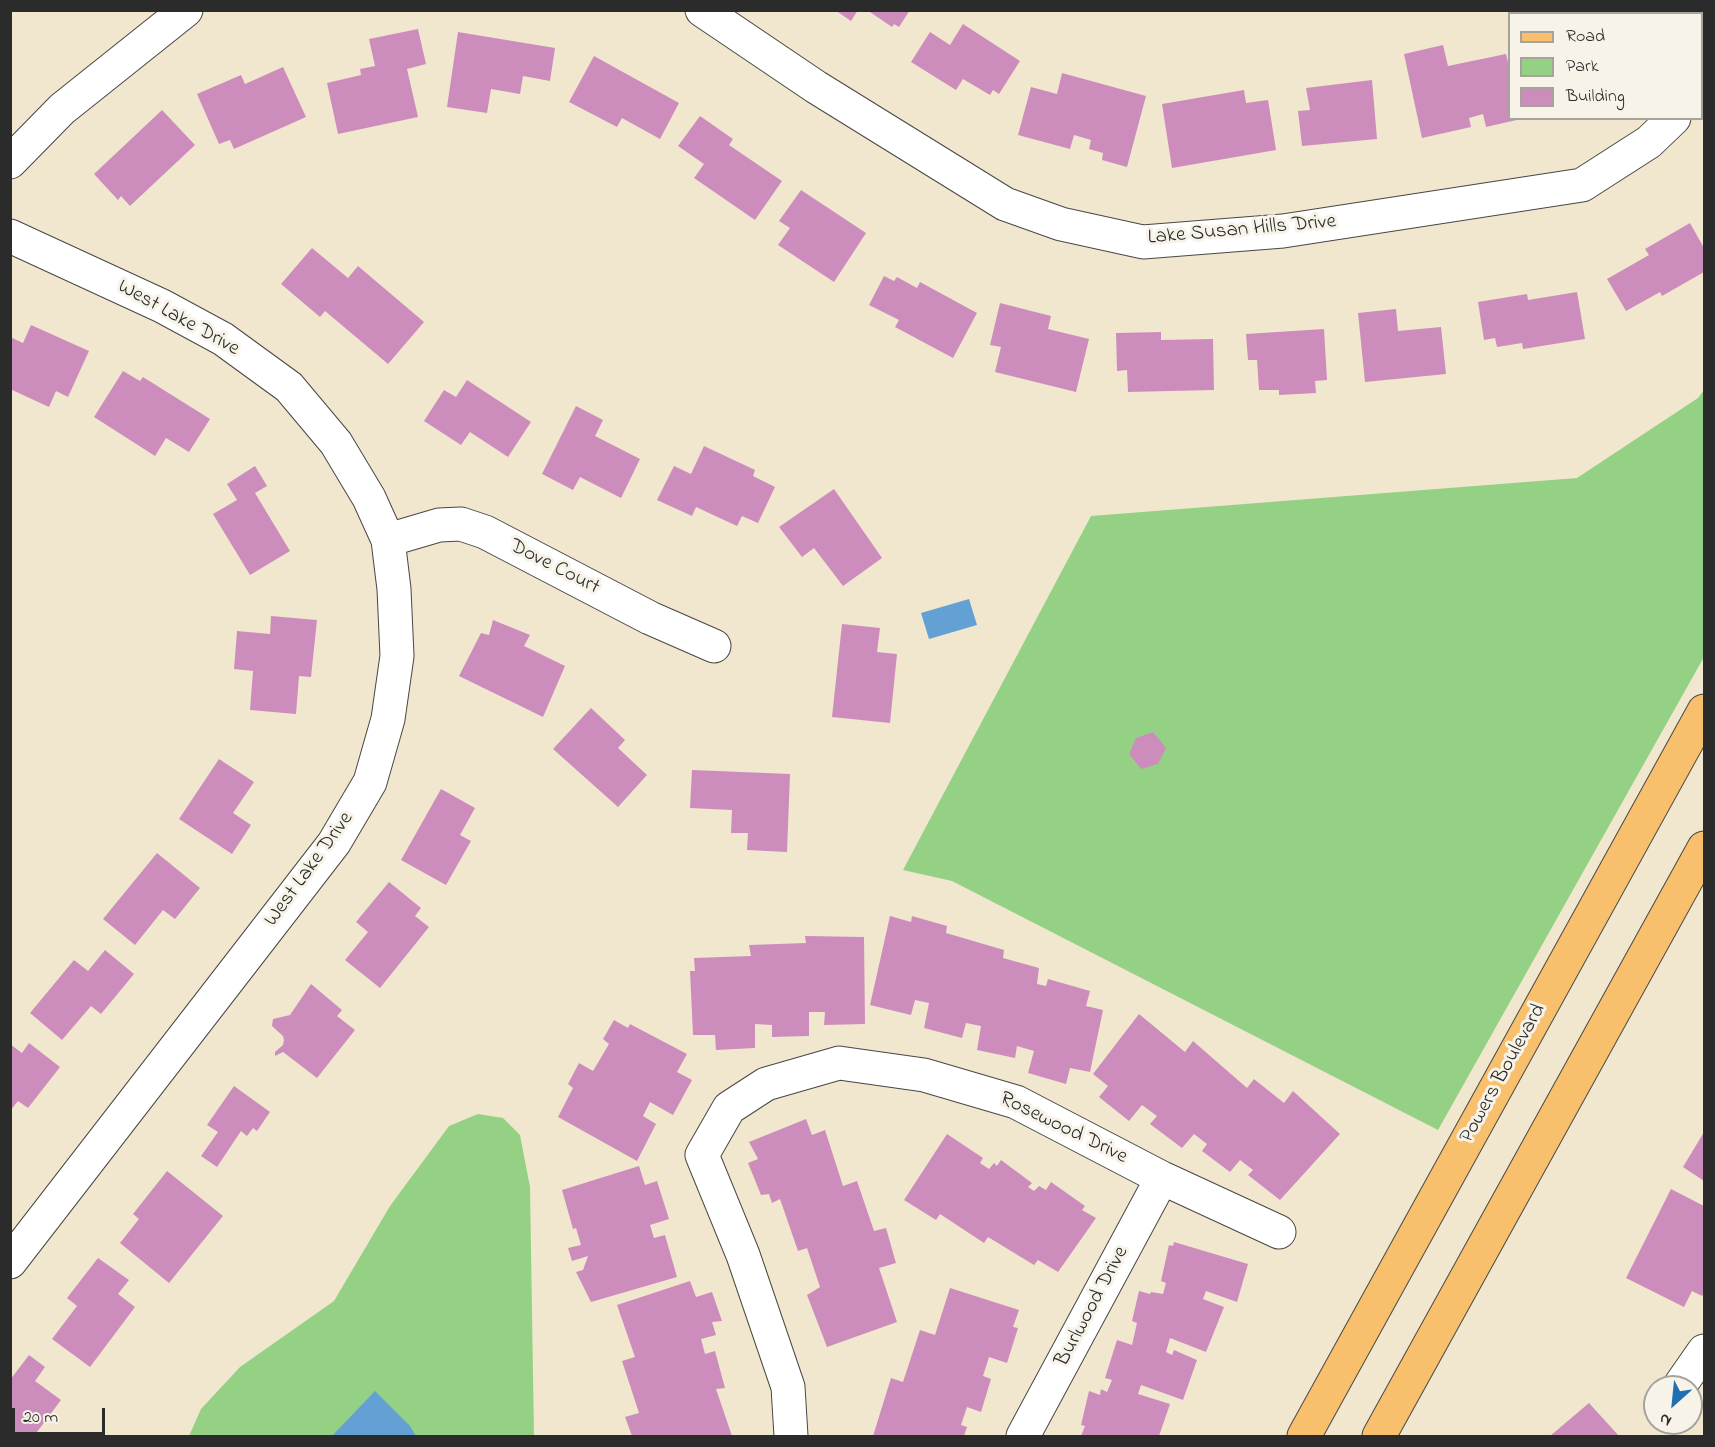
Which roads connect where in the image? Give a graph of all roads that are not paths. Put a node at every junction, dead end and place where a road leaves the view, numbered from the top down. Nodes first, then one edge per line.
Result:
1 (186, 10) edge
2 (702, 10) edge
3 (1672, 120) edge
4 (10, 162) edge
5 (10, 236) edge
6 (388, 540) junction
7 (714, 646) dead end
8 (1704, 711) edge
9 (1704, 848) edge
10 (1162, 1178) junction
11 (1279, 1232) dead end
12 (10, 1262) edge
13 (1704, 1351) edge
14 (1687, 1375) edge
15 (791, 1437) edge
16 (1023, 1437) edge
17 (1304, 1437) edge
18 (1379, 1437) edge

1 - 4 street
2 - 3 street, Lake Susan Hills Drive
5 - 6 street, West Lake Drive
6 - 7 street, Dove Court
6 - 12 street, West Lake Drive
8 - 17 main road, Powers Boulevard
9 - 18 main road
10 - 11 street, Rosewood Drive
10 - 15 street, Rosewood Drive
10 - 16 street, Burlwood Drive
13 - 14 street

